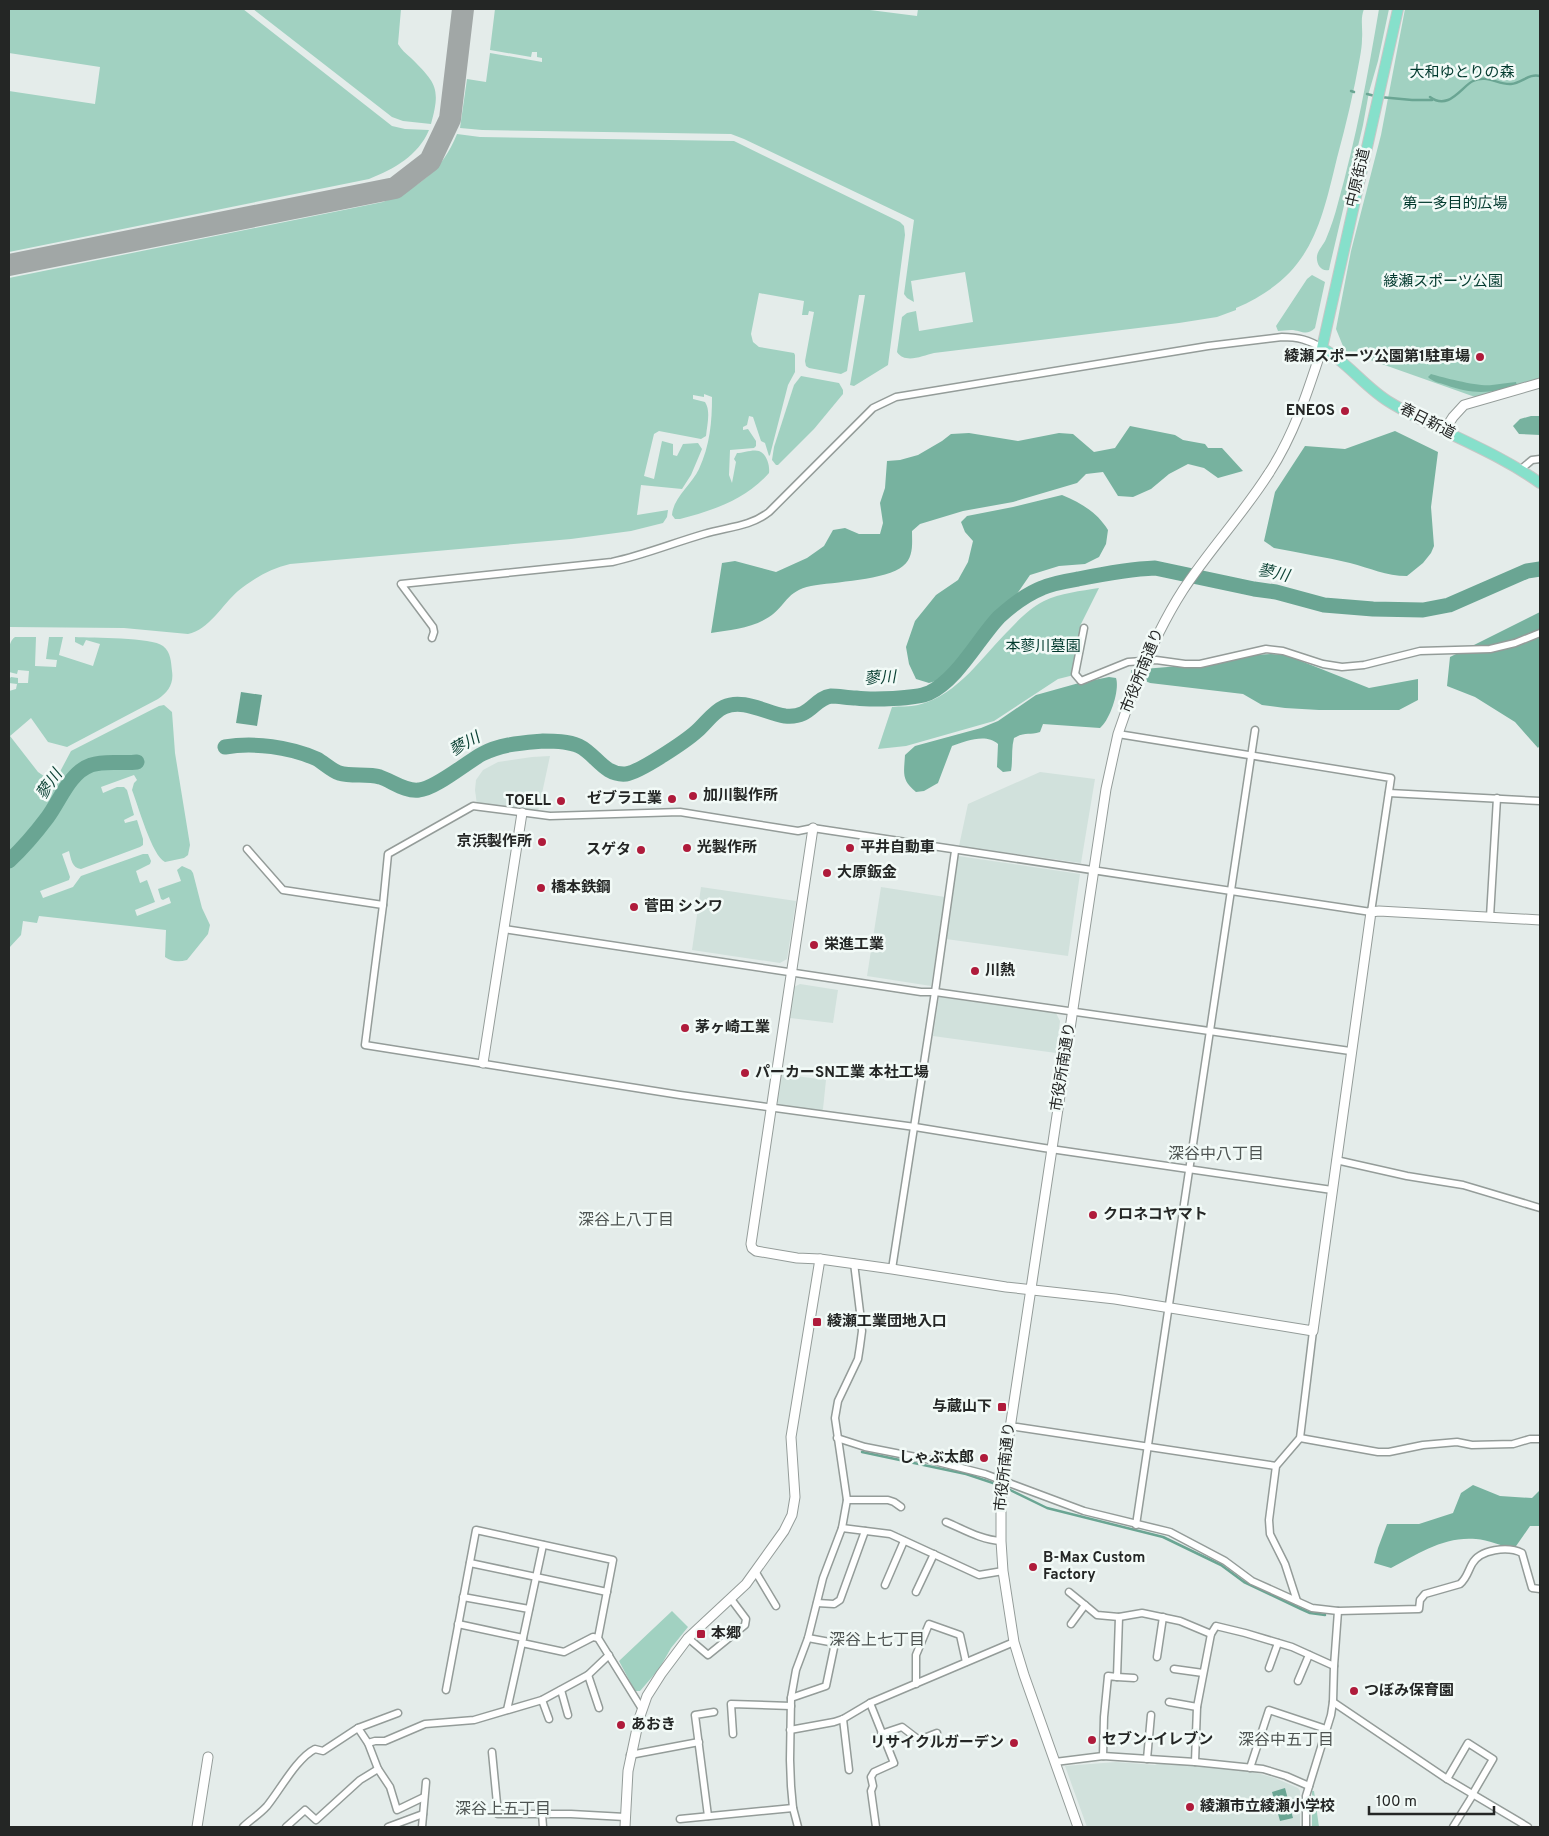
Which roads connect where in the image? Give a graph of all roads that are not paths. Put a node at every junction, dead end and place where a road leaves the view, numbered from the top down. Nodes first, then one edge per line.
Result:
1 (1398, 9) edge
2 (1322, 348) junction
3 (1540, 383) edge
4 (1444, 431) junction
5 (1540, 459) edge
6 (1520, 470) junction
7 (1540, 483) edge
8 (1084, 628) dead end
9 (1540, 633) edge
10 (432, 638) dead end
11 (1255, 730) dead end
12 (1118, 734) junction
13 (1251, 755) junction
14 (1389, 793) junction
15 (1497, 798) junction
16 (1540, 801) edge
17 (522, 813) junction
18 (813, 828) junction
19 (247, 849) dead end
20 (955, 851) junction
21 (1093, 872) junction
22 (1231, 892) junction
23 (383, 906) junction
24 (1371, 912) junction
25 (1490, 917) junction
26 (1540, 920) edge
27 (504, 929) junction
28 (791, 974) junction
29 (935, 992) junction
30 (1073, 1011) junction
31 (1210, 1031) junction
32 (1350, 1051) junction
33 (483, 1064) junction
34 (771, 1107) junction
35 (914, 1127) junction
36 (1051, 1149) junction
37 (1336, 1160) junction
38 (1190, 1169) junction
39 (1332, 1190) junction
40 (1540, 1208) edge
41 (820, 1259) junction
42 (854, 1263) junction
43 (892, 1269) junction
44 (1030, 1290) junction
45 (1169, 1308) junction
46 (1313, 1331) junction
47 (1010, 1426) junction
48 (837, 1438) junction
49 (1300, 1438) junction
50 (1540, 1439) edge
51 (1148, 1447) junction
52 (1276, 1466) junction
53 (847, 1500) junction
54 (900, 1507) dead end
55 (946, 1522) dead end
56 (1136, 1525) junction
57 (842, 1528) junction
58 (864, 1531) junction
59 (904, 1541) junction
60 (1001, 1541) junction
61 (543, 1545) junction
62 (934, 1554) junction
63 (470, 1563) junction
64 (755, 1571) junction
65 (1003, 1571) junction
66 (536, 1577) junction
67 (885, 1585) dead end
68 (1540, 1589) edge
69 (607, 1592) junction
70 (916, 1592) dead end
71 (1069, 1592) dead end
72 (463, 1597) junction
73 (731, 1599) junction
74 (1298, 1601) junction
75 (817, 1603) junction
76 (1085, 1605) junction
77 (776, 1606) dead end
78 (529, 1609) junction
79 (1338, 1612) junction
80 (1119, 1617) junction
81 (1163, 1617) junction
82 (458, 1624) junction
83 (1070, 1624) dead end
84 (1211, 1634) junction
85 (598, 1638) junction
86 (688, 1638) junction
87 (808, 1638) junction
88 (522, 1641) junction
89 (1014, 1642) junction
90 (1278, 1643) junction
91 (609, 1655) junction
92 (1309, 1655) junction
93 (1157, 1657) dead end
94 (966, 1662) junction
95 (1334, 1666) junction
96 (1174, 1668) dead end
97 (1269, 1668) dead end
98 (1203, 1674) junction
99 (588, 1675) junction
100 (1117, 1677) junction
101 (1134, 1678) dead end
102 (1298, 1681) dead end
103 (916, 1684) junction
104 (446, 1690) dead end
105 (561, 1690) junction
106 (791, 1698) junction
107 (542, 1700) junction
108 (1169, 1702) dead end
109 (1333, 1702) junction
110 (870, 1703) junction
111 (791, 1706) junction
112 (1197, 1707) junction
113 (599, 1708) dead end
114 (642, 1709) junction
115 (507, 1710) junction
116 (714, 1712) dead end
117 (398, 1713) dead end
118 (568, 1715) dead end
119 (1151, 1715) dead end
120 (549, 1719) dead end
121 (843, 1719) junction
122 (358, 1728) junction
123 (1326, 1729) junction
124 (790, 1730) junction
125 (937, 1733) dead end
126 (732, 1734) dead end
127 (881, 1734) junction
128 (699, 1742) junction
129 (368, 1743) junction
130 (492, 1752) dead end
131 (630, 1755) junction
132 (1103, 1756) junction
133 (208, 1757) dead end
134 (1147, 1759) junction
135 (1055, 1762) junction
136 (1195, 1762) junction
137 (1250, 1768) junction
138 (378, 1769) junction
139 (850, 1770) dead end
140 (1447, 1779) junction
141 (426, 1782) dead end
142 (1309, 1786) junction
143 (1472, 1794) junction
144 (424, 1797) junction
145 (793, 1808) junction
146 (542, 1813) junction
147 (423, 1814) junction
148 (708, 1816) junction
149 (625, 1817) junction
150 (680, 1819) dead end
151 (198, 1827) edge
152 (243, 1827) edge
153 (286, 1827) edge
154 (388, 1827) edge
155 (422, 1827) edge
156 (543, 1827) edge
157 (625, 1827) edge
158 (798, 1827) edge
159 (876, 1827) edge
160 (1078, 1827) edge
161 (1306, 1827) edge
162 (1453, 1827) edge
163 (1528, 1827) edge

1 - 2 main road, 中原街道
2 - 4 main road, 春日新道
2 - 10 street
2 - 12 street, 市役所南通り, bridge
3 - 4 street
4 - 6 main road, 春日新道
5 - 6 street
6 - 7 main road, 春日新道
8 - 9 street
11 - 13 street
12 - 13 street
12 - 21 street, 市役所南通り
13 - 14 street
13 - 22 street
14 - 15 street
14 - 24 street
15 - 16 street
15 - 25 street
17 - 18 street
17 - 23 street
17 - 27 street
18 - 20 street
18 - 28 street
19 - 23 street
20 - 21 street
20 - 29 street
21 - 22 street
21 - 30 street, 市役所南通り
22 - 24 street
22 - 31 street
23 - 33 street
24 - 25 street
24 - 32 street
25 - 26 street
27 - 28 street
27 - 33 street
28 - 29 street
28 - 34 street
29 - 30 street
29 - 35 street
30 - 31 street
30 - 36 street, 市役所南通り
31 - 32 street
31 - 38 street
32 - 37 street
33 - 34 street
34 - 35 street
34 - 41 street
35 - 36 street
35 - 43 street
36 - 38 street
36 - 44 street, 市役所南通り
37 - 39 street
37 - 40 street
38 - 39 street
38 - 45 street
39 - 46 street
41 - 42 street
41 - 64 street
42 - 43 street
42 - 48 street
43 - 44 street
44 - 45 street
44 - 47 street, 市役所南通り
45 - 46 street
45 - 51 street
46 - 49 street
47 - 51 street
47 - 60 street, 市役所南通り, bridge
48 - 53 street
48 - 56 street
49 - 50 street
49 - 52 street
51 - 52 street
51 - 56 street
52 - 74 street
53 - 54 street
53 - 57 street
55 - 60 street
56 - 74 street
57 - 58 street
57 - 75 street
58 - 59 street
58 - 75 street
59 - 62 street
59 - 67 street
60 - 65 street, 市役所南通り
61 - 63 street
61 - 66 street
61 - 69 street
62 - 65 street
62 - 70 street
63 - 66 street
63 - 72 street
64 - 73 street
64 - 77 street
65 - 89 street, 市役所南通り
66 - 69 street
66 - 78 street
68 - 79 street
69 - 85 street
71 - 76 street
72 - 78 street
72 - 82 street
73 - 86 street
73 - 86 street
74 - 79 street
75 - 87 street
76 - 80 street
76 - 83 street
78 - 88 street
79 - 95 street
80 - 81 street
80 - 100 street
81 - 84 street
81 - 93 street
82 - 88 street
82 - 104 street
84 - 90 street
84 - 98 street
85 - 88 street
85 - 91 street
86 - 114 street
87 - 106 street
87 - 106 street
88 - 115 street
89 - 94 street
89 - 135 street, 市役所南通り
90 - 92 street
90 - 97 street
91 - 99 street
91 - 114 street
92 - 95 street
92 - 102 street
94 - 103 street
94 - 103 street
95 - 109 street
96 - 98 street
98 - 112 street
99 - 105 street
99 - 113 street
100 - 101 street
100 - 132 street
103 - 110 street
105 - 107 street
105 - 118 street
106 - 111 street
107 - 115 street
107 - 120 street
108 - 112 street
109 - 123 street
109 - 140 street
110 - 121 street
110 - 127 street
111 - 124 street
111 - 126 street
112 - 136 street
114 - 131 street
115 - 129 street
116 - 128 street
117 - 122 street
119 - 134 street
121 - 124 street
121 - 139 street
122 - 129 street
122 - 152 street
123 - 137 street
123 - 142 street
124 - 145 street
125 - 127 street
127 - 159 street
128 - 131 street
128 - 148 street
129 - 138 street
130 - 146 street
131 - 149 street
132 - 134 street
132 - 135 street
133 - 151 street
134 - 136 street
135 - 160 street, 市役所南通り
136 - 137 street
137 - 142 street
138 - 144 street
138 - 153 street
140 - 143 street
140 - 143 street
141 - 144 street
142 - 161 street
143 - 162 street
143 - 163 street
144 - 147 street
145 - 148 street
145 - 158 street
146 - 149 street
146 - 156 street
147 - 154 street
147 - 155 street
148 - 150 street
149 - 157 street

